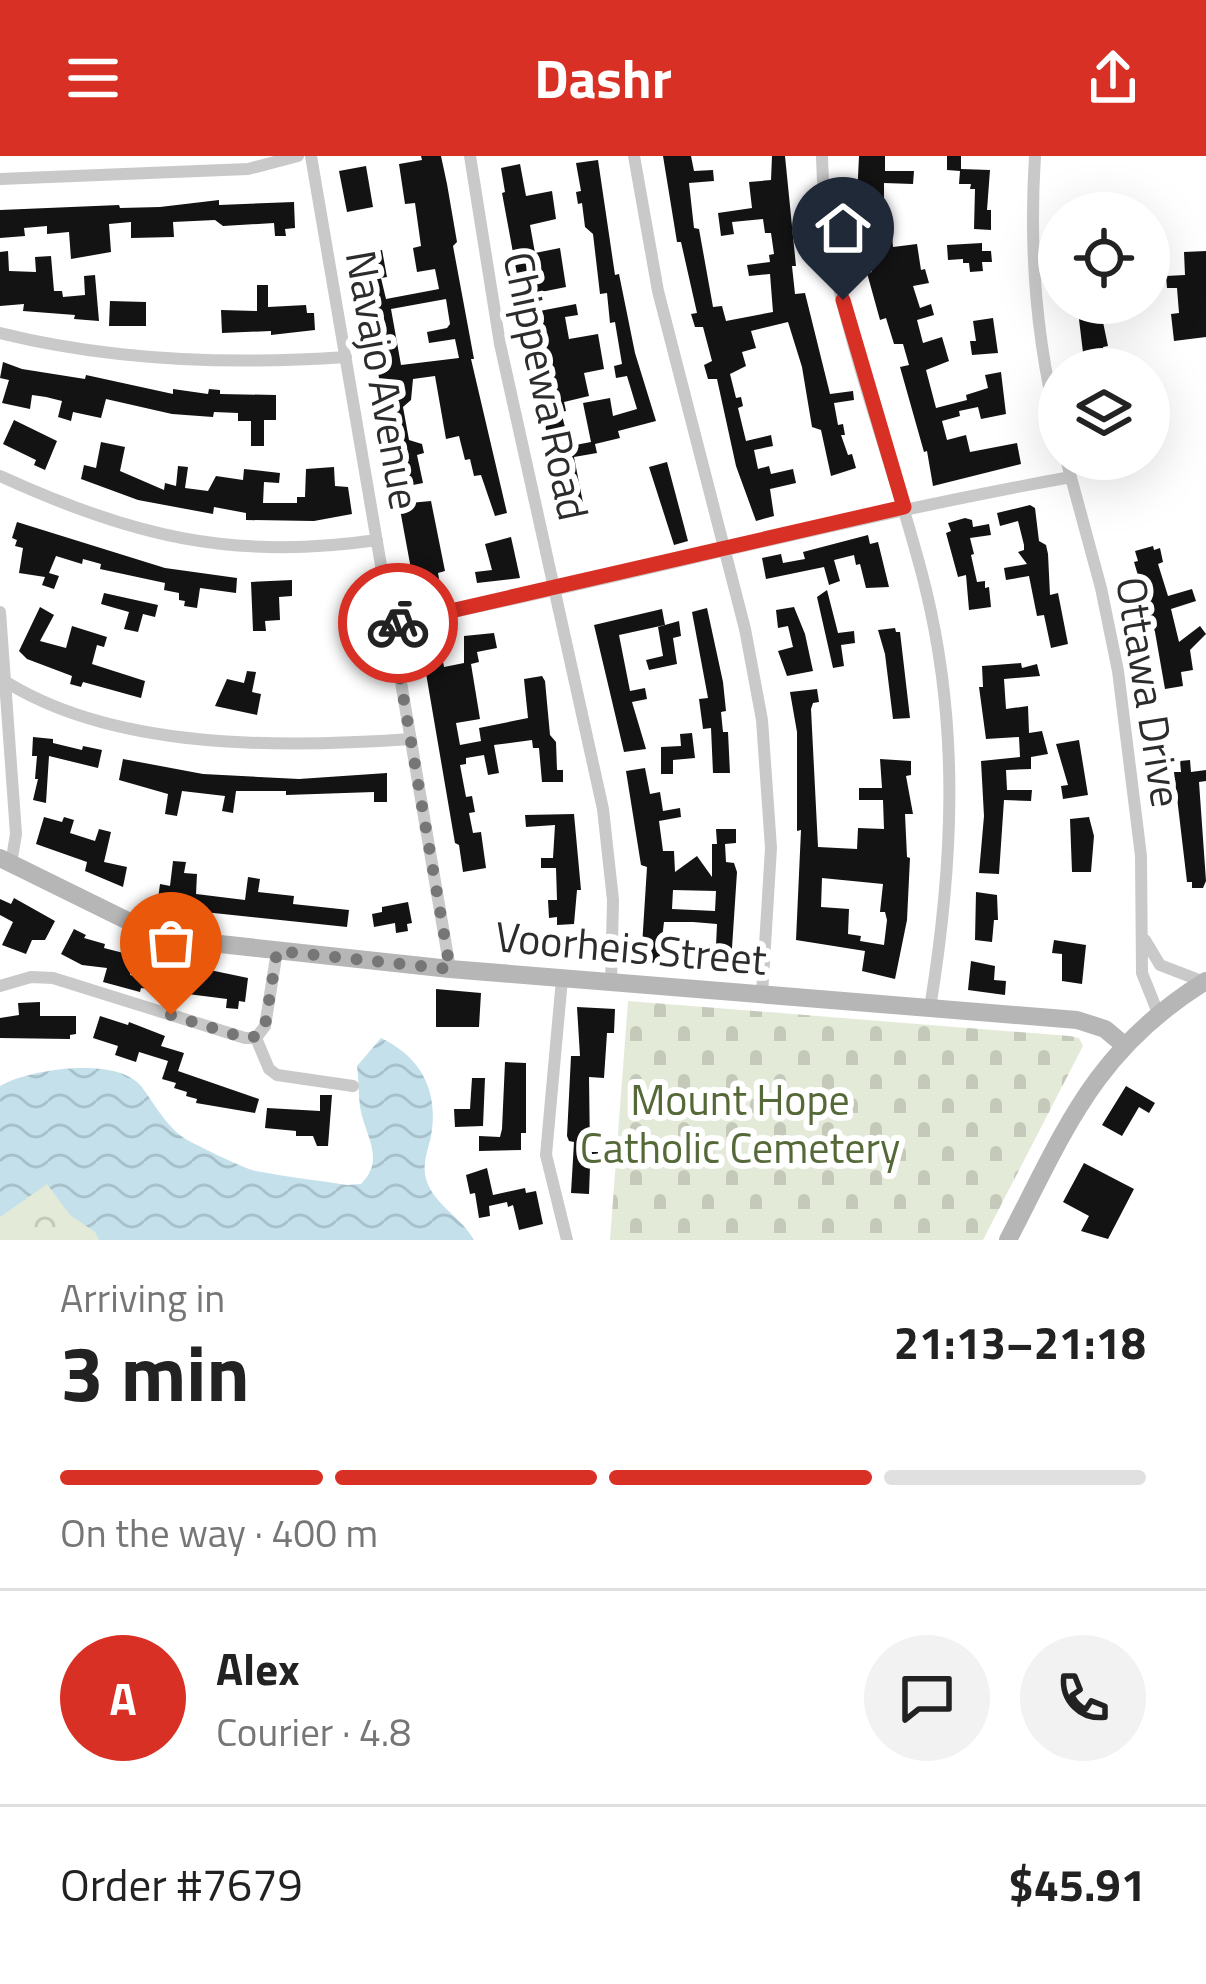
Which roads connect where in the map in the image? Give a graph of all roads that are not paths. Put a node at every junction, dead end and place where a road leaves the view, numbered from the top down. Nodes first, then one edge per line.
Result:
1 (298, 156) edge
2 (311, 156) edge
3 (470, 156) edge
4 (634, 156) edge
5 (821, 156) edge
6 (1035, 156) edge
7 (0, 179) edge
8 (0, 333) edge
9 (1043, 348) edge
10 (346, 357) junction
11 (0, 476) edge
12 (1054, 480) edge
13 (1072, 480) edge
14 (904, 507) junction
15 (377, 540) junction
16 (724, 549) junction
17 (555, 589) junction
18 (0, 612) edge
19 (391, 625) junction
20 (3, 680) edge
21 (410, 739) junction
22 (6, 861) edge
23 (1144, 939) junction
24 (277, 951) junction
25 (450, 969) junction
26 (562, 979) junction
27 (1205, 981) edge
28 (610, 983) junction
29 (0, 986) edge
30 (762, 994) junction
31 (930, 1007) junction
32 (1158, 1013) junction
33 (256, 1038) junction
34 (1124, 1045) junction
35 (353, 1086) dead end
36 (567, 1240) edge
37 (1008, 1240) edge

1 - 7 street
2 - 10 street, Navajo Avenue
3 - 17 street, Chippewa Road
4 - 16 street
5 - 14 street
6 - 9 street
8 - 10 street
10 - 15 street, Navajo Avenue
11 - 15 street
12 - 14 street
13 - 23 street, Ottawa Drive
14 - 16 street
14 - 31 street
15 - 19 street, Navajo Avenue
16 - 17 street
16 - 30 street
17 - 19 street
17 - 28 street, Chippewa Road
18 - 20 street
19 - 21 street, Navajo Avenue
20 - 21 street
20 - 22 street
21 - 25 street, Navajo Avenue
22 - 24 street, Voorheis Street
23 - 27 street
23 - 32 street, Ottawa Drive
24 - 25 street, Voorheis Street
24 - 33 street
25 - 26 street, Voorheis Street
26 - 28 street, Voorheis Street
26 - 36 street
27 - 32 street
28 - 30 street, Voorheis Street
29 - 33 street
30 - 31 street, Voorheis Street
31 - 34 street, Voorheis Street
32 - 34 street
33 - 35 street
34 - 37 street

